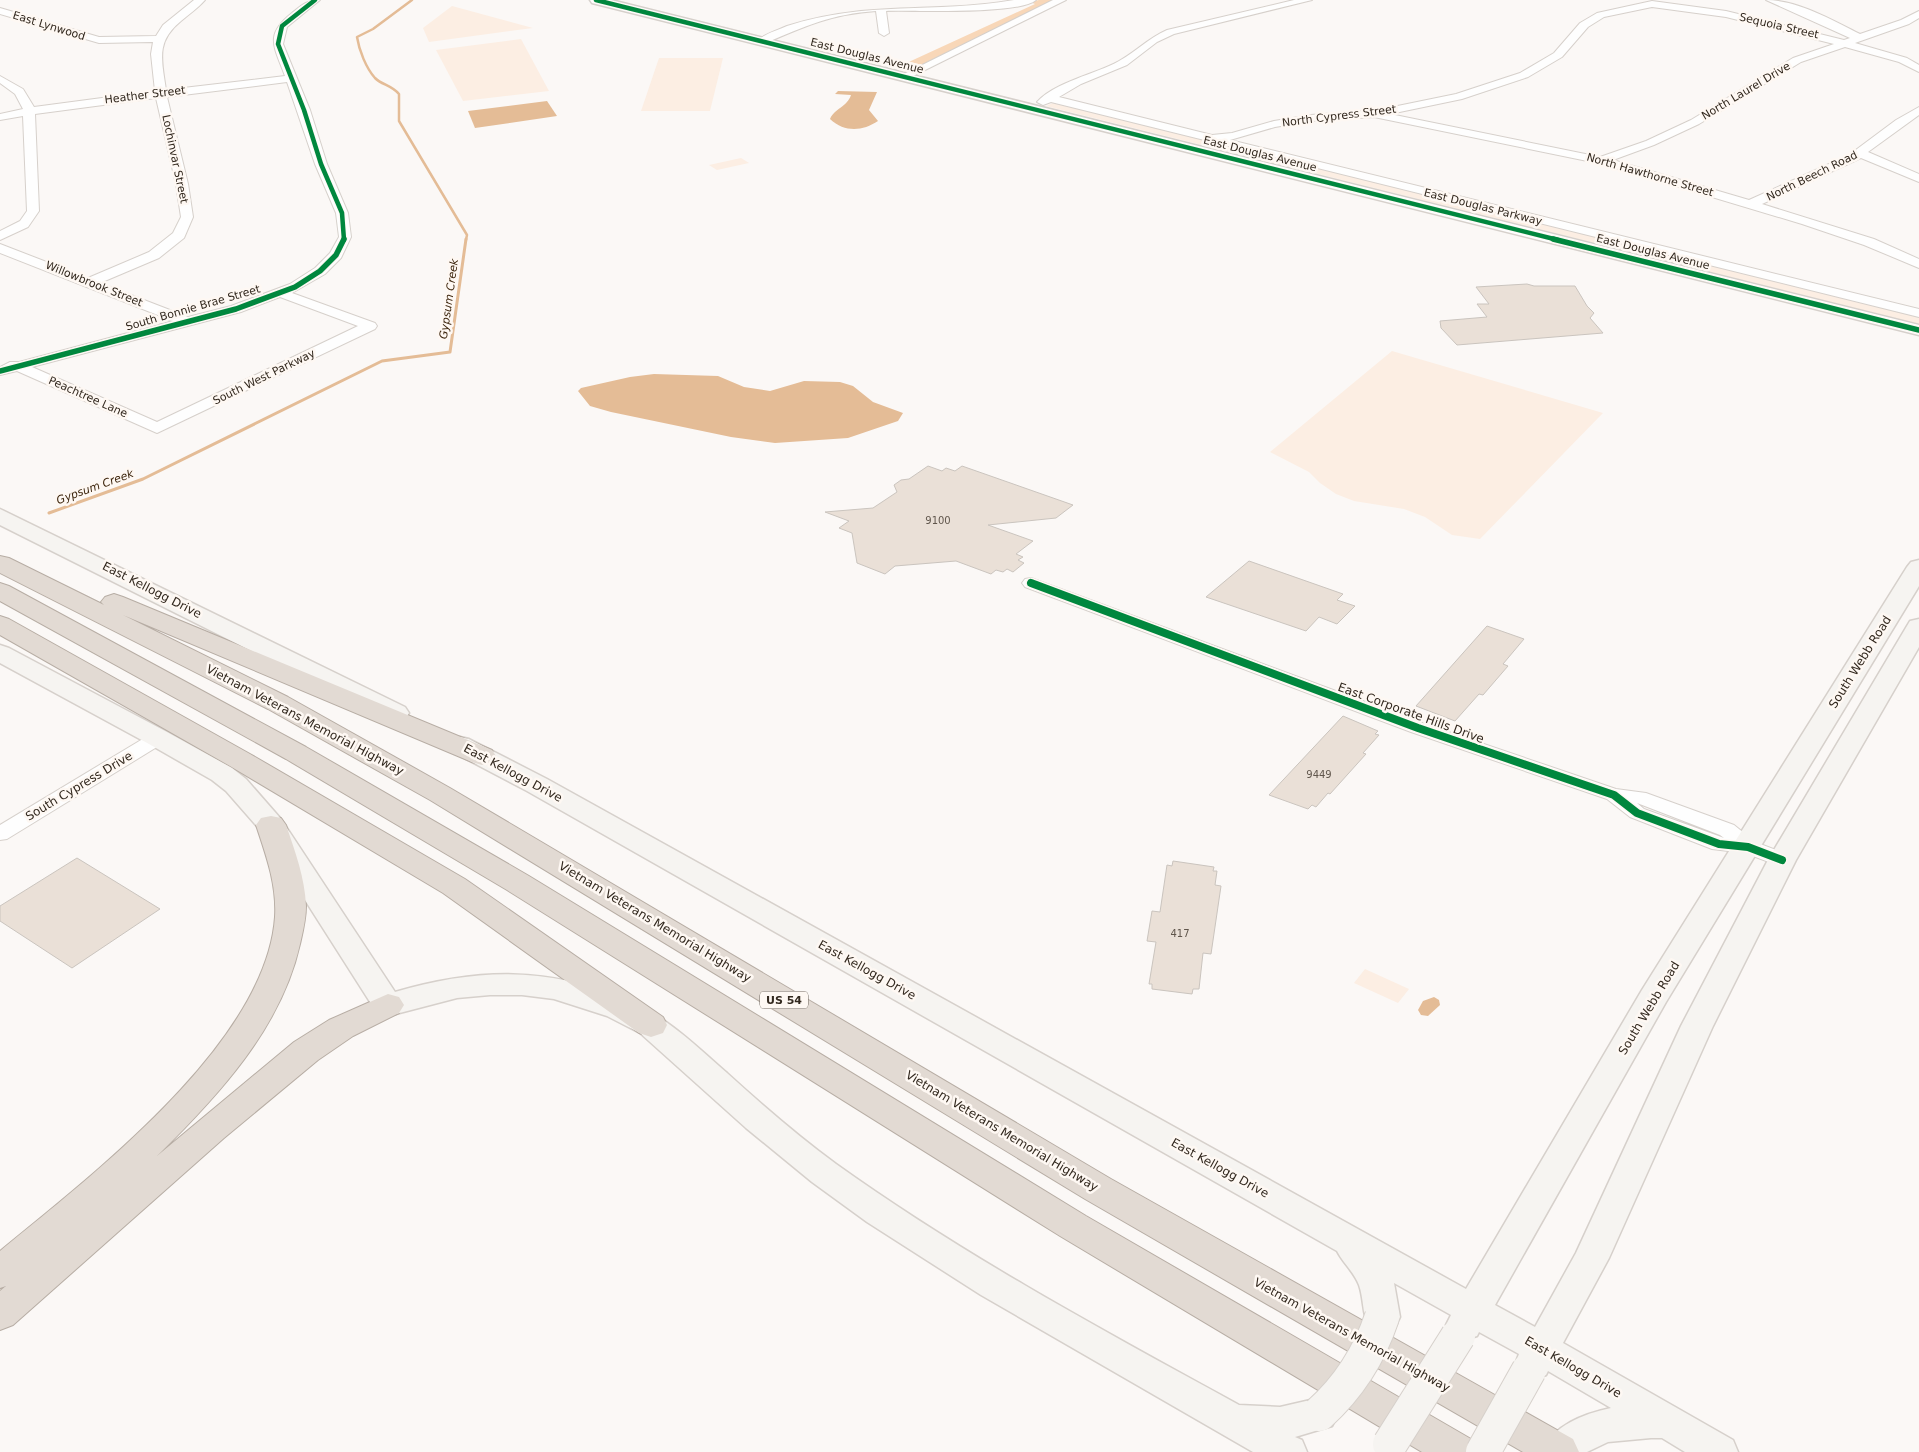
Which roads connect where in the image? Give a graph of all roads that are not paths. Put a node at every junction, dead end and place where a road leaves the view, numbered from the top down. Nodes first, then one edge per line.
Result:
1 (200, 0) edge
2 (315, 0) edge
3 (596, 0) edge
4 (1031, 0) edge
5 (1061, 0) edge
6 (1307, 0) edge
7 (1771, 0) edge
8 (1652, 2) edge
9 (960, 3) edge
10 (881, 8) junction
11 (0, 11) edge
12 (1919, 14) edge
13 (884, 34) dead end
14 (1858, 38) junction
15 (159, 39) junction
16 (762, 41) junction
17 (1845, 42) junction
18 (1903, 60) junction
19 (1919, 68) edge
20 (903, 77) junction
21 (292, 78) junction
22 (0, 79) edge
23 (160, 94) junction
24 (1048, 98) junction
25 (1433, 102) junction
26 (1031, 108) junction
27 (1919, 110) edge
28 (29, 111) junction
29 (1373, 114) junction
30 (0, 117) edge
31 (1444, 129) junction
32 (1206, 139) junction
33 (1860, 153) junction
34 (1601, 160) junction
35 (1919, 178) edge
36 (1751, 204) junction
37 (0, 236) edge
38 (0, 248) edge
39 (1919, 264) edge
40 (91, 282) junction
41 (281, 293) junction
42 (1919, 313) edge
43 (187, 322) junction
44 (370, 326) joint
45 (1919, 330) edge
46 (0, 359) edge
47 (18, 367) junction
48 (0, 371) edge
49 (157, 428) joint
50 (0, 516) edge
51 (0, 554) edge
52 (0, 563) edge
53 (1919, 567) edge
54 (1031, 583) dead end
55 (0, 591) edge
56 (0, 624) edge
57 (1919, 626) edge
58 (0, 653) edge
59 (158, 738) junction
60 (482, 756) junction
61 (271, 825) junction
62 (0, 834) edge
63 (1748, 847) junction
64 (1782, 860) junction
65 (388, 1005) junction
66 (651, 1025) junction
67 (1346, 1240) junction
68 (0, 1273) edge
69 (0, 1314) edge
70 (1465, 1323) junction
71 (1535, 1360) junction
72 (1226, 1416) junction
73 (1668, 1423) junction
74 (1388, 1448) edge
75 (1288, 1452) edge
76 (1457, 1452) edge
77 (1483, 1452) edge
78 (1560, 1452) edge
79 (1719, 1452) edge

1 - 15 street
2 - 21 street, South Bonnie Brae Street
3 - 16 street, East Douglas Avenue
4 - 9 street
5 - 20 street
6 - 24 street
7 - 14 street, Sequoia Street
8 - 17 street, Sequoia Street
8 - 25 street, North Cypress Street
9 - 10 street
10 - 13 street
10 - 16 street
11 - 15 street, East Lynwood
12 - 14 street, North Laurel Drive
14 - 17 street, North Laurel Drive
14 - 18 street, Sequoia Street
15 - 23 street, Lochinvar Street
16 - 20 street, East Douglas Avenue
17 - 18 street, Sequoia Street
17 - 34 street, North Laurel Drive
18 - 19 street, Sequoia Street
20 - 26 street, East Douglas Avenue
21 - 23 street, Heather Street
21 - 41 street, South Bonnie Brae Street
22 - 28 street
23 - 28 street, Heather Street
23 - 40 street, Lochinvar Street
24 - 26 street
24 - 32 street, East Douglas Parkway
25 - 29 street, North Cypress Street
25 - 31 street
26 - 45 street, East Douglas Avenue
27 - 33 street, North Beech Road
28 - 30 street, Heather Street
28 - 37 street
29 - 31 street, North Hawthorne Street
29 - 32 street, North Cypress Street
31 - 34 street, North Hawthorne Street
32 - 42 street, East Douglas Parkway
33 - 35 street
33 - 36 street, North Beech Road
34 - 36 street, North Hawthorne Street
36 - 39 street, North Hawthorne Street
38 - 40 street, Willowbrook Street
40 - 43 street, Willowbrook Street
41 - 43 street, South Bonnie Brae Street
41 - 44 street
43 - 47 street, South Bonnie Brae Street
44 - 49 street, South West Parkway
46 - 47 street, Peachtree Lane
47 - 48 street, South Bonnie Brae Street
47 - 49 street, Peachtree Lane
50 - 60 main road, East Kellogg Drive
51 - 60 highway
52 - 78 highway, Vietnam Veterans Memorial Highway / US 54
53 - 63 main road, South Webb Road
54 - 63 street, East Corporate Hills Drive
55 - 76 highway
56 - 66 highway
57 - 64 main road
58 - 59 main road
59 - 61 main road
59 - 62 street, South Cypress Drive
60 - 67 main road, East Kellogg Drive
61 - 65 main road
61 - 68 highway
63 - 64 street, East Corporate Hills Drive
63 - 70 main road, South Webb Road
64 - 71 main road
65 - 66 main road
65 - 69 highway
66 - 72 main road
67 - 70 main road, East Kellogg Drive
67 - 72 main road, bridge
70 - 71 main road, East Kellogg Drive
70 - 74 main road, South Webb Road, bridge
71 - 73 main road, East Kellogg Drive
71 - 77 main road, bridge
72 - 75 main road
73 - 78 main road
73 - 79 main road, East Kellogg Drive

